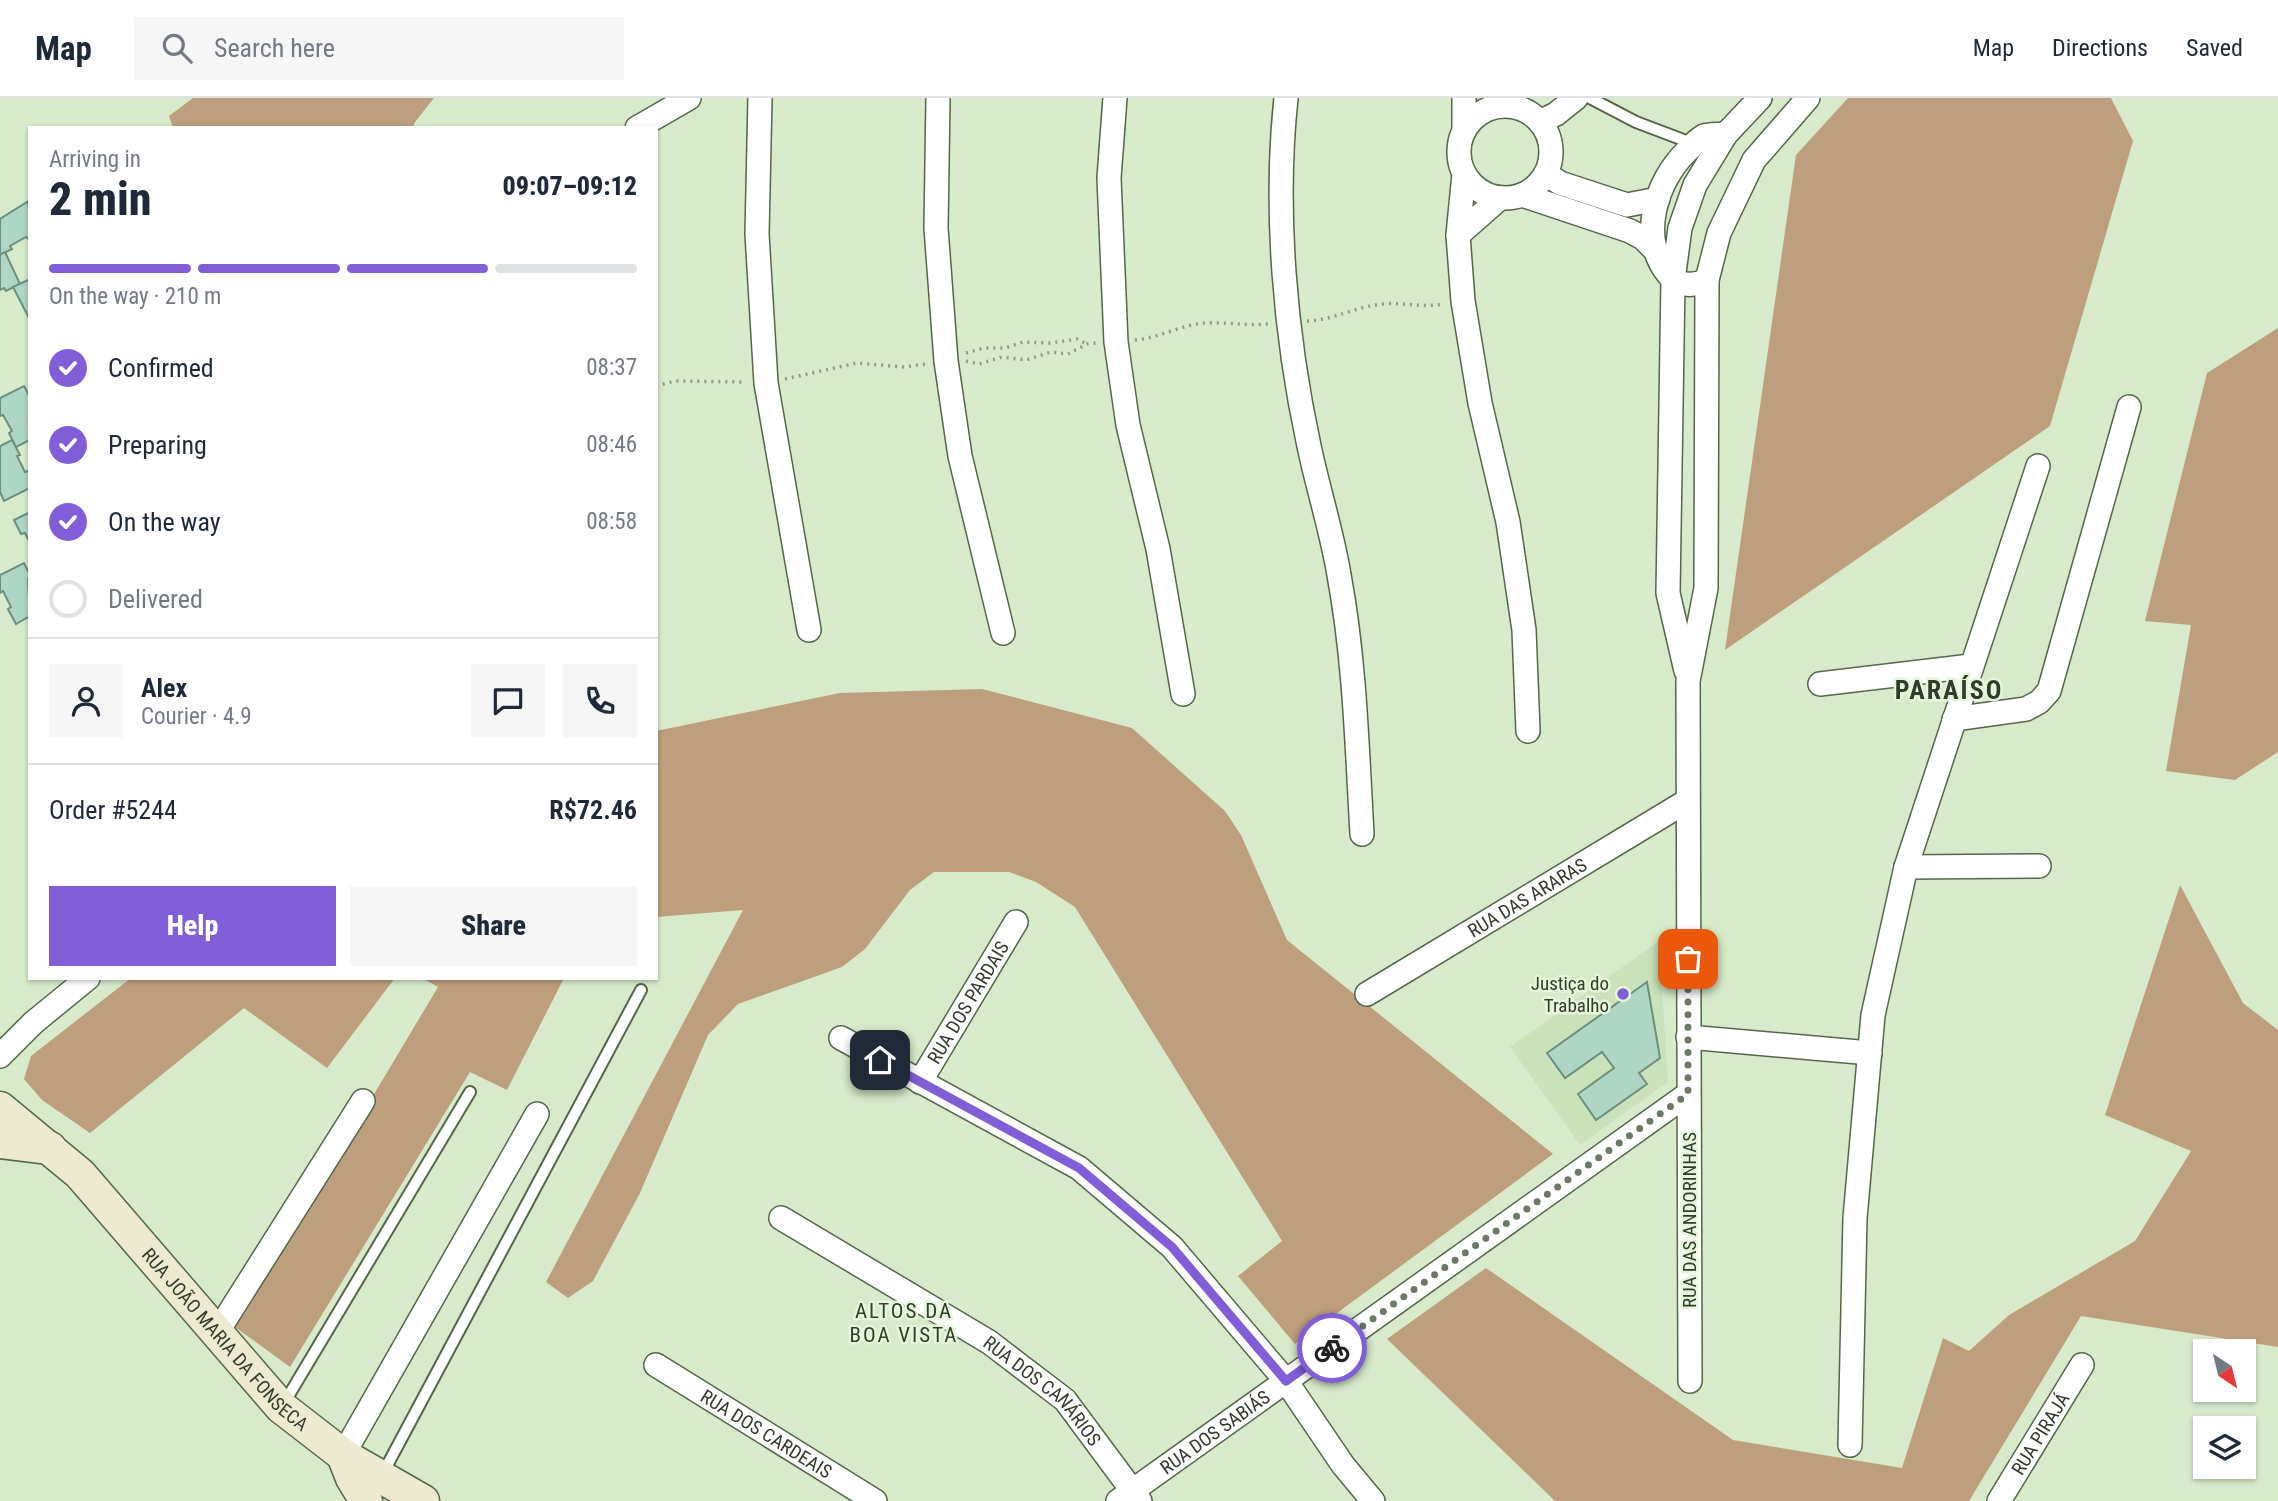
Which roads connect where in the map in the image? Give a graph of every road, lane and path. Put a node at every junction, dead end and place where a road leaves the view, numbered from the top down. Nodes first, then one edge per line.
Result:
1 (689, 98) edge
2 (760, 98) edge
3 (939, 98) edge
4 (1115, 98) edge
5 (1286, 98) edge
6 (1464, 98) edge
7 (1576, 98) edge
8 (1590, 98) edge
9 (1760, 98) edge
10 (1808, 98) edge
11 (1506, 102) edge
12 (1540, 121) junction
13 (640, 126) edge
14 (1464, 131) junction
15 (1726, 134) junction
16 (1694, 144) junction
17 (1464, 174) junction
18 (1546, 174) junction
19 (1511, 197) junction
20 (1658, 199) junction
21 (1458, 235) junction
22 (1654, 249) junction
23 (1673, 280) junction
24 (1707, 280) junction
25 (1050, 343) junction
26 (1000, 348) junction
27 (1051, 352) junction
28 (1002, 356) junction
29 (946, 361) junction
30 (766, 383) junction
31 (658, 385) edge
32 (2129, 407) dead end
33 (2038, 466) dead end
34 (809, 631) dead end
35 (1003, 633) dead end
36 (1971, 666) junction
37 (1688, 681) junction
38 (1820, 684) dead end
39 (1183, 694) dead end
40 (1954, 719) junction
41 (1528, 731) dead end
42 (1687, 802) junction
43 (1362, 834) dead end
44 (2039, 866) dead end
45 (1906, 867) junction
46 (1016, 922) dead end
47 (86, 980) edge
48 (641, 990) dead end
49 (1367, 994) dead end
50 (1688, 1037) junction
51 (841, 1038) dead end
52 (1870, 1053) junction
53 (0, 1056) edge
54 (920, 1082) junction
55 (470, 1092) dead end
56 (1688, 1094) junction
57 (363, 1101) dead end
58 (0, 1108) edge
59 (537, 1114) dead end
60 (0, 1142) edge
61 (50, 1148) junction
62 (780, 1218) dead end
63 (216, 1334) junction
64 (656, 1365) dead end
65 (2082, 1365) dead end
66 (1286, 1381) junction
67 (1690, 1381) dead end
68 (281, 1407) junction
69 (1850, 1445) dead end
70 (376, 1486) edge
71 (1130, 1498) edge
72 (875, 1501) edge
73 (1373, 1501) edge
74 (1999, 1501) edge

1 - 13 street
2 - 30 street
3 - 29 street
4 - 39 street
5 - 43 street
6 - 14 street
7 - 12 street
8 - 16 lane
9 - 15 street
10 - 24 street
11 - 12 street
11 - 14 street
12 - 18 street
14 - 17 street
15 - 16 street
15 - 23 street
16 - 20 street
17 - 19 street
17 - 21 street
18 - 19 street
18 - 20 street
19 - 21 street
19 - 22 street
20 - 22 street
21 - 41 street
22 - 23 street
23 - 24 street
23 - 37 street
24 - 37 street
25 - 26 path
25 - 27 path
25 - 27 path
26 - 28 path
26 - 28 path
27 - 28 path
29 - 30 path
29 - 35 street
30 - 31 path
30 - 34 street
32 - 40 street
33 - 36 street
36 - 38 street
36 - 40 street
37 - 42 street, RUA DAS ANDORINHAS
40 - 45 street
42 - 49 street, RUA DAS ARARAS
42 - 50 street, RUA DAS ANDORINHAS
44 - 45 street
45 - 52 street
46 - 54 street, RUA DOS PARDAIS
47 - 53 street
48 - 70 lane
50 - 52 street
50 - 56 street, RUA DAS ANDORINHAS
51 - 54 street
52 - 69 street
54 - 66 street
55 - 68 lane
56 - 66 street, RUA DOS SABIÁS
56 - 67 street, RUA DAS ANDORINHAS
57 - 63 street
58 - 61 main road, RUA JOÃO MARIA DA FONSECA
59 - 70 street
60 - 61 main road
61 - 63 main road, RUA JOÃO MARIA DA FONSECA
62 - 71 street, RUA DOS CANÁRIOS
63 - 68 main road, RUA JOÃO MARIA DA FONSECA
64 - 72 street, RUA DOS CARDEAIS
65 - 74 street, RUA PIRAJÁ
66 - 71 street, RUA DOS SABIÁS
66 - 73 street
68 - 70 main road, RUA JOÃO MARIA DA FONSECA

